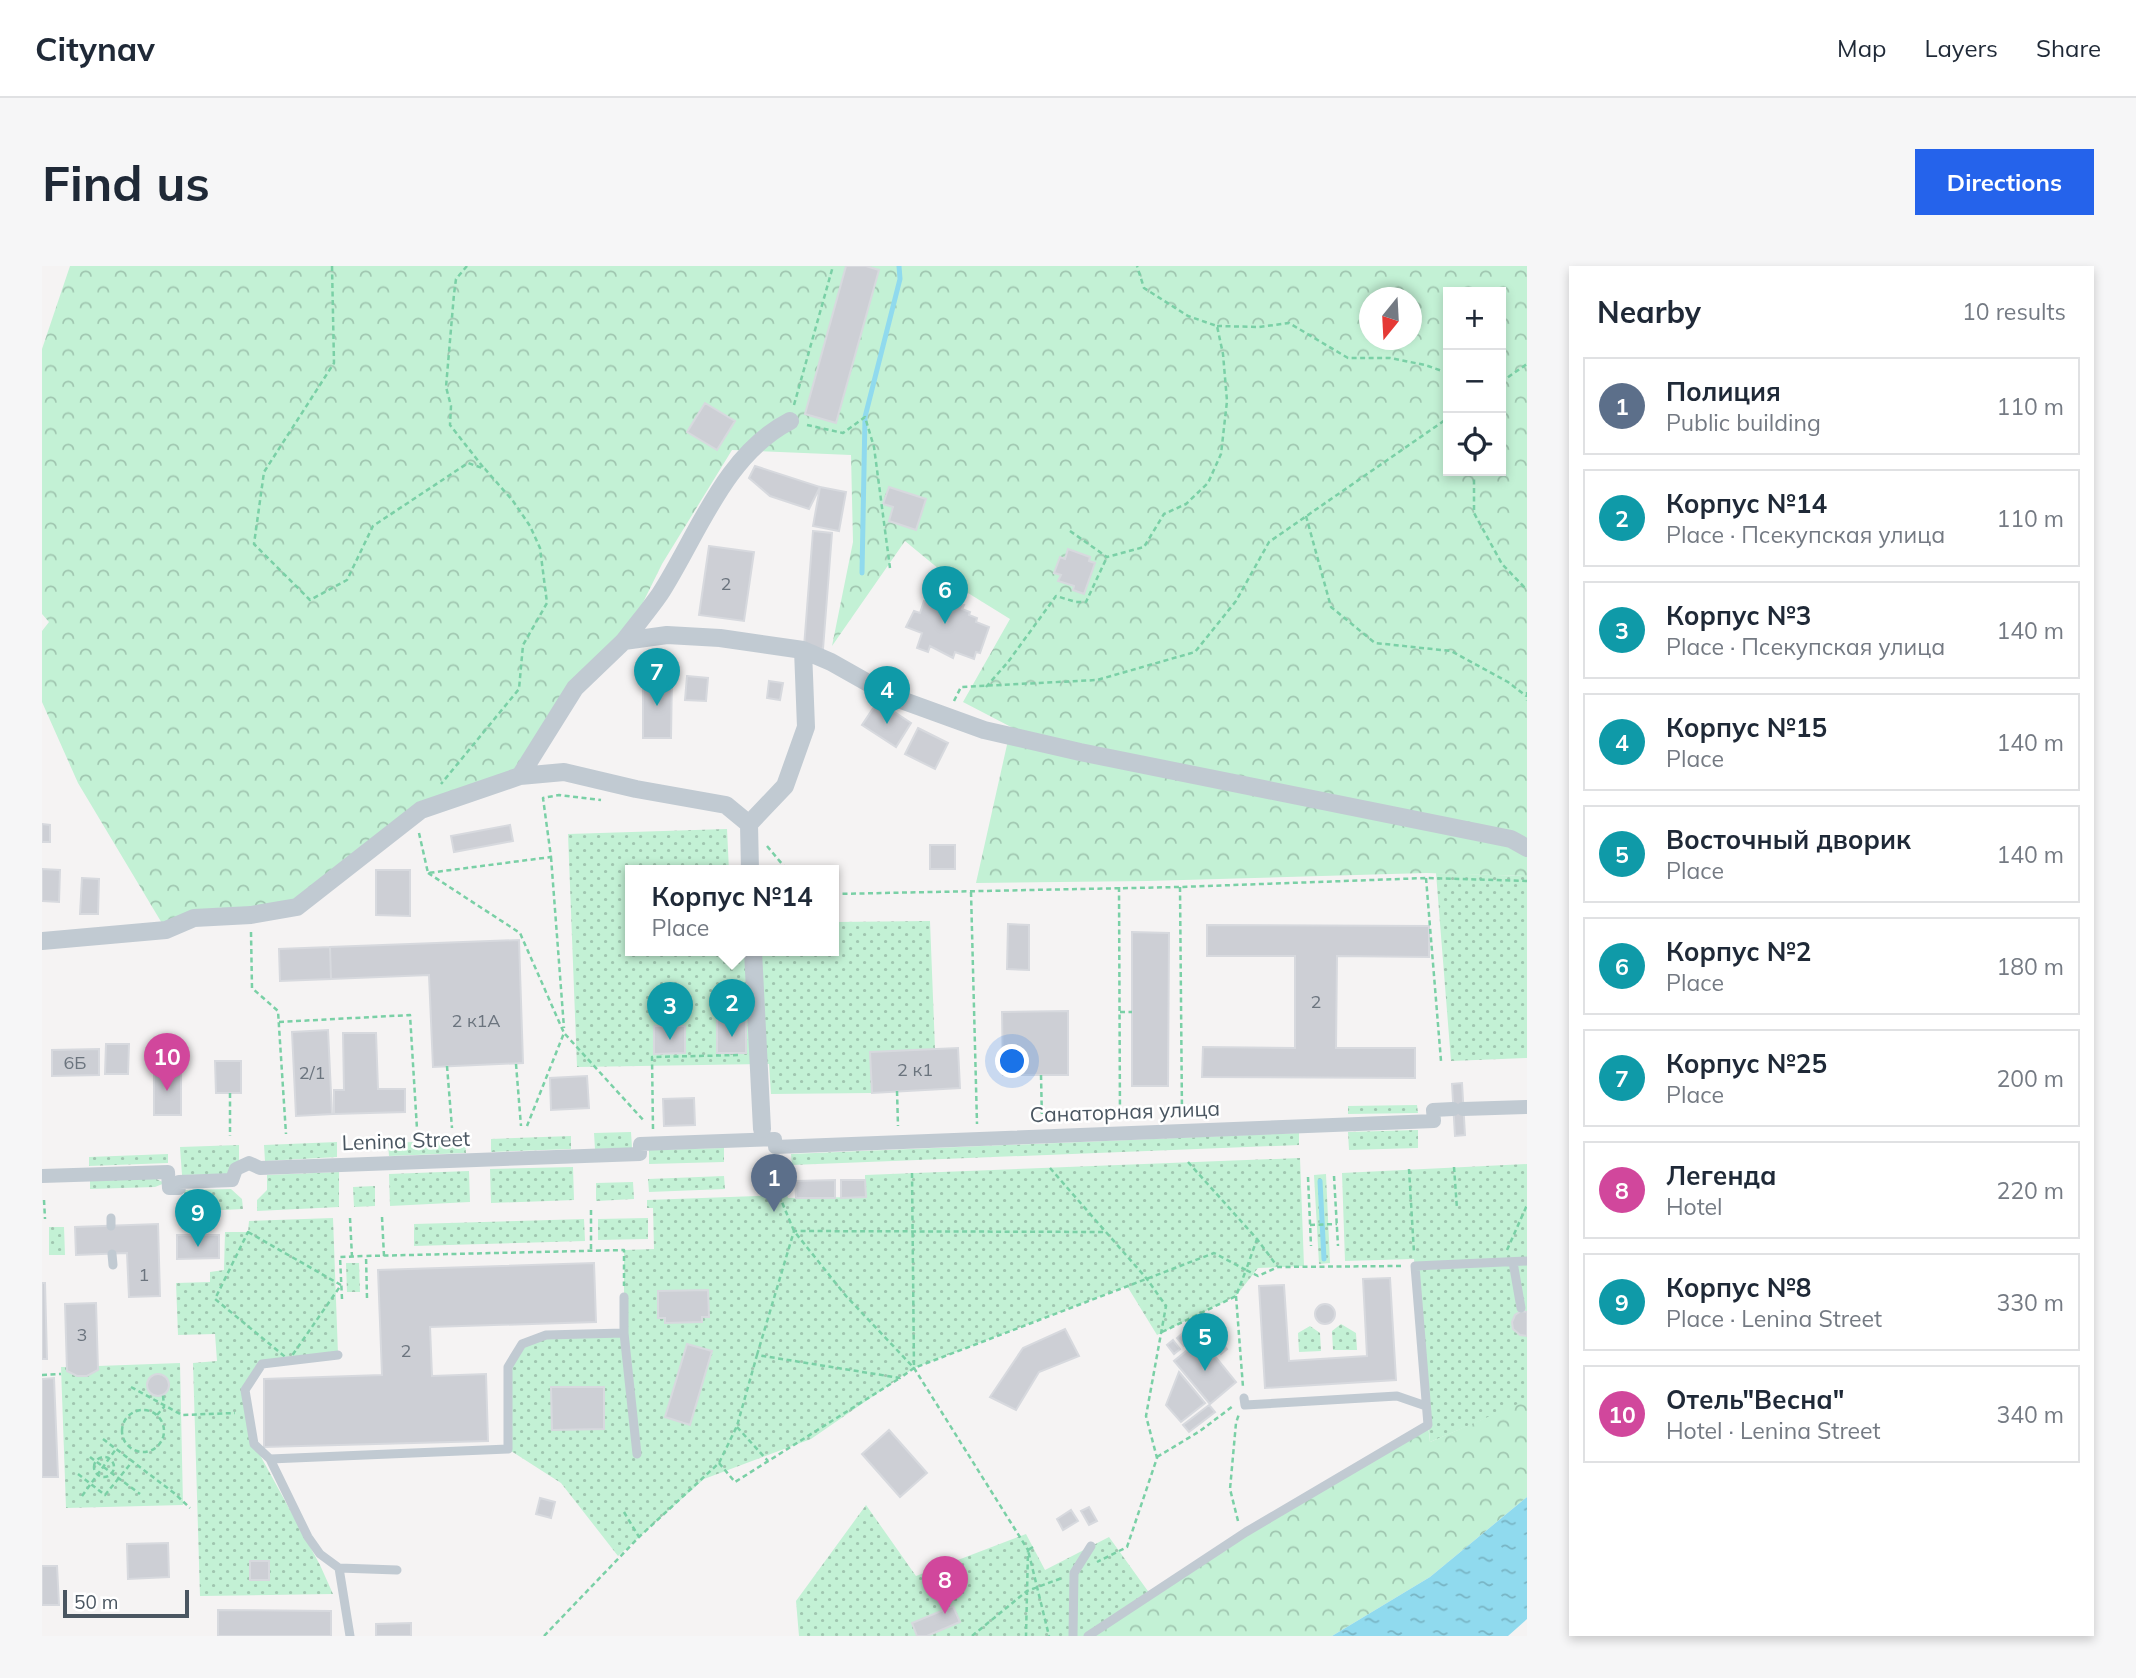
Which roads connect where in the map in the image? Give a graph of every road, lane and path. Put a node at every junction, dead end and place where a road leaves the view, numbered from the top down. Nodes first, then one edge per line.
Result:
1 (332, 266) edge
2 (467, 266) edge
3 (833, 266) edge
4 (1137, 266) edge
5 (1217, 326) junction
6 (1527, 364) edge
7 (1443, 371) edge
8 (1506, 379) edge
9 (790, 421) junction
10 (1443, 421) edge
11 (485, 470) junction
12 (1474, 476) edge
13 (1306, 516) junction
14 (1070, 531) dead end
15 (1107, 557) junction
16 (890, 568) dead end
17 (1527, 590) edge
18 (624, 641) junction
19 (803, 650) junction
20 (986, 687) junction
21 (1527, 695) edge
22 (1527, 701) edge
23 (947, 717) junction
24 (520, 776) junction
25 (440, 786) dead end
26 (610, 800) dead end
27 (414, 814) junction
28 (749, 824) junction
29 (1527, 848) edge
30 (551, 857) junction
31 (750, 865) edge
32 (783, 865) edge
33 (428, 873) junction
34 (1426, 878) junction
35 (1527, 881) edge
36 (1119, 887) junction
37 (1180, 887) junction
38 (971, 891) junction
39 (839, 894) edge
40 (251, 915) junction
41 (42, 941) edge
42 (754, 956) edge
43 (1120, 1012) junction
44 (1132, 1012) dead end
45 (279, 1022) junction
46 (564, 1033) junction
47 (757, 1055) junction
48 (1441, 1061) dead end
49 (516, 1064) dead end
50 (447, 1066) dead end
51 (1041, 1075) dead end
52 (897, 1091) dead end
53 (230, 1093) dead end
54 (1527, 1107) edge
55 (645, 1122) dead end
56 (1182, 1123) dead end
57 (521, 1126) dead end
58 (527, 1126) dead end
59 (1120, 1126) dead end
60 (452, 1128) dead end
61 (1042, 1128) dead end
62 (417, 1129) dead end
63 (762, 1129) dead end
64 (977, 1130) dead end
65 (653, 1132) dead end
66 (898, 1133) dead end
67 (286, 1134) dead end
68 (230, 1136) dead end
69 (786, 1146) joint
70 (1188, 1162) dead end
71 (1454, 1167) dead end
72 (1050, 1168) dead end
73 (1409, 1169) dead end
74 (912, 1173) dead end
75 (42, 1176) edge
76 (1334, 1176) dead end
77 (1308, 1177) dead end
78 (779, 1195) dead end
79 (44, 1200) dead end
80 (1527, 1205) edge
81 (1457, 1209) dead end
82 (591, 1210) dead end
83 (382, 1217) dead end
84 (350, 1218) dead end
85 (45, 1219) dead end
86 (1337, 1224) junction
87 (1310, 1225) junction
88 (912, 1230) junction
89 (794, 1231) junction
90 (1106, 1232) junction
91 (1257, 1238) junction
92 (1311, 1246) dead end
93 (1338, 1246) dead end
94 (591, 1251) junction
95 (112, 1254) dead end
96 (366, 1256) junction
97 (384, 1256) junction
98 (352, 1257) junction
99 (1527, 1261) edge
100 (1502, 1262) junction
101 (1513, 1262) junction
102 (113, 1265) dead end
103 (1415, 1266) junction
104 (1278, 1267) junction
105 (1389, 1267) dead end
106 (1246, 1270) junction
107 (1147, 1279) junction
108 (341, 1285) junction
109 (1236, 1296) junction
110 (624, 1297) joint
111 (367, 1298) dead end
112 (342, 1299) dead end
113 (1521, 1308) dead end
114 (624, 1333) junction
115 (1161, 1333) junction
116 (757, 1354) junction
117 (338, 1355) dead end
118 (289, 1360) junction
119 (914, 1368) junction
120 (61, 1374) dead end
121 (42, 1375) edge
122 (900, 1378) junction
123 (131, 1387) dead end
124 (163, 1395) dead end
125 (1244, 1398) junction
126 (1426, 1406) junction
127 (164, 1407) junction
128 (227, 1413) dead end
129 (157, 1415) junction
130 (120, 1416) dead end
131 (125, 1420) junction
132 (737, 1426) junction
133 (103, 1439) dead end
134 (131, 1448) junction
135 (116, 1449) junction
136 (638, 1454) dead end
137 (124, 1455) junction
138 (90, 1457) dead end
139 (110, 1458) junction
140 (1157, 1458) junction
141 (270, 1459) junction
142 (95, 1460) junction
143 (132, 1461) junction
144 (768, 1461) junction
145 (719, 1463) junction
146 (103, 1467) junction
147 (112, 1473) junction
148 (78, 1474) dead end
149 (97, 1475) junction
150 (118, 1478) junction
151 (91, 1484) junction
152 (140, 1494) dead end
153 (82, 1496) dead end
154 (190, 1508) dead end
155 (624, 1513) dead end
156 (1245, 1532) junction
157 (639, 1537) junction
158 (1091, 1546) dead end
159 (1033, 1547) dead end
160 (1028, 1550) junction
161 (340, 1568) junction
162 (397, 1570) dead end
163 (1074, 1573) junction
164 (1037, 1588) junction
165 (1027, 1591) junction
166 (350, 1636) edge
167 (544, 1636) edge
168 (972, 1636) edge
169 (1026, 1636) edge
170 (1049, 1636) edge
171 (1073, 1636) edge
172 (1088, 1636) edge

1 - 11 path
2 - 11 path
3 - 9 path
4 - 5 path
5 - 7 path
5 - 15 path
6 - 8 path
9 - 16 path
9 - 18 street
10 - 13 path
11 - 25 path
12 - 17 path
13 - 20 path
13 - 21 path
14 - 15 path
15 - 20 path
18 - 19 street
18 - 24 street
19 - 23 street
19 - 28 street
20 - 23 path
21 - 22 path
23 - 29 street
24 - 27 street
24 - 28 street
26 - 30 path
27 - 33 path
27 - 40 street
28 - 31 street
28 - 32 path
30 - 33 path
30 - 46 path
33 - 46 path
34 - 35 path
34 - 37 path
34 - 48 path
36 - 37 path
36 - 38 path
36 - 43 path
37 - 56 path
38 - 39 path
38 - 64 path
40 - 41 street
40 - 45 path
42 - 47 street
43 - 44 path
43 - 59 path
45 - 62 path
45 - 67 path
46 - 55 path
46 - 58 path
47 - 63 street
47 - 65 path
49 - 57 path
50 - 60 path
51 - 61 path
52 - 66 path
53 - 68 path
54 - 69 street, Санаторная улица
69 - 75 street, Lenina Street
70 - 91 path
71 - 81 path
72 - 90 path
73 - 103 path
74 - 88 path
76 - 86 path
77 - 87 path
78 - 89 path
79 - 85 path
80 - 100 path
82 - 94 path
83 - 97 path
84 - 98 path
86 - 87 path
86 - 93 path
87 - 92 path
88 - 89 path
88 - 90 path
88 - 119 path
89 - 116 path
89 - 119 path
90 - 107 path
91 - 104 path
91 - 106 path
94 - 97 path
94 - 110 path
95 - 102 lane
96 - 97 path
96 - 98 path
96 - 111 path
98 - 108 path
99 - 101 lane
100 - 101 lane
100 - 103 lane
101 - 113 lane
103 - 126 lane
104 - 105 path
104 - 106 path
106 - 107 path
106 - 109 path
107 - 115 path
107 - 119 path
108 - 112 path
108 - 118 path
108 - 118 path
109 - 115 path
109 - 125 path
110 - 114 lane
114 - 136 lane
114 - 141 lane
115 - 140 path
116 - 122 path
116 - 132 path
117 - 118 lane
118 - 141 lane
119 - 122 path
119 - 160 path
120 - 121 path
122 - 144 path
123 - 127 path
124 - 127 path
125 - 126 lane
125 - 140 path
125 - 156 path
126 - 156 lane
127 - 128 path
127 - 129 path
129 - 131 path
129 - 134 path
130 - 131 path
131 - 134 path
132 - 144 path
132 - 145 path
133 - 135 path
134 - 137 path
135 - 137 path
135 - 139 path
137 - 143 path
138 - 142 path
139 - 142 path
139 - 146 path
139 - 147 path
140 - 163 path
141 - 161 lane
142 - 146 path
142 - 149 path
143 - 150 path
143 - 154 path
144 - 145 path
145 - 157 path
146 - 147 path
146 - 149 path
147 - 149 path
147 - 150 path
148 - 151 path
149 - 151 path
150 - 151 path
150 - 152 path
151 - 153 path
155 - 157 path
156 - 172 lane
157 - 167 path
158 - 163 lane
159 - 160 path
160 - 164 path
160 - 165 path
161 - 162 lane
161 - 166 lane
163 - 164 path
163 - 171 lane
164 - 165 path
164 - 170 path
165 - 168 path
165 - 169 path

